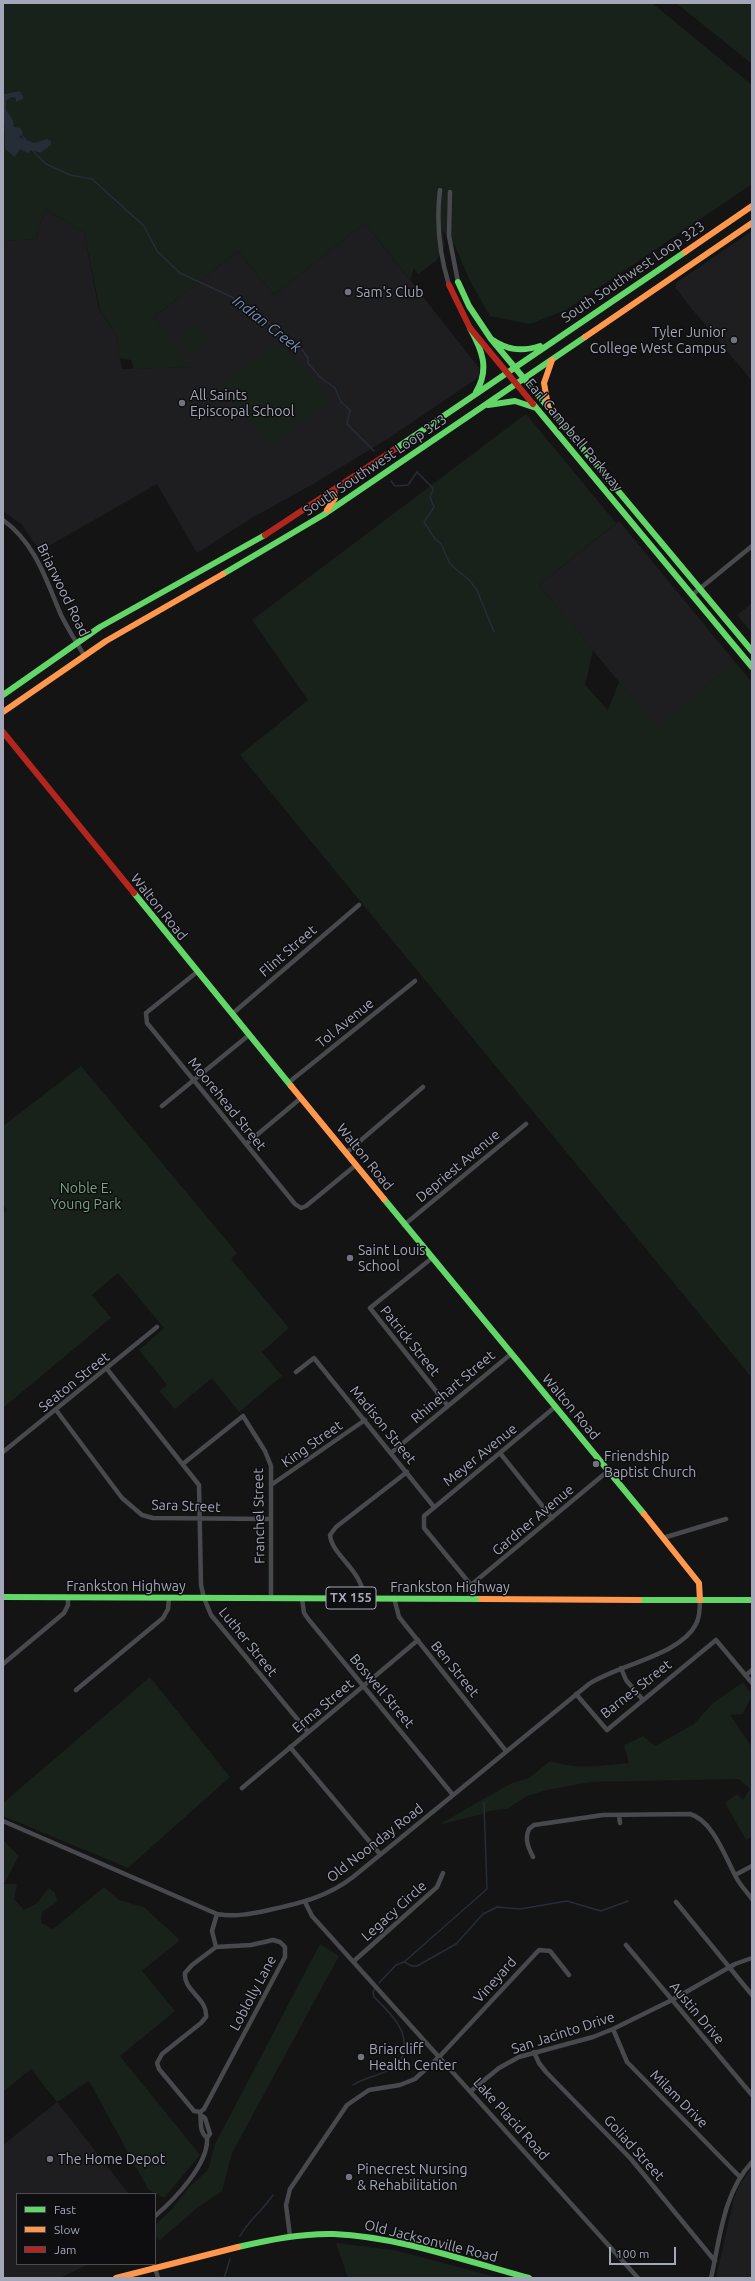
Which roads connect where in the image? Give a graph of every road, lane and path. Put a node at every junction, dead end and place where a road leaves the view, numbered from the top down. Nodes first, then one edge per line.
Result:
1 (440, 190) dead end
2 (450, 192) dead end
3 (752, 206) edge
4 (752, 223) edge
5 (458, 282) joint
6 (448, 285) joint
7 (470, 328) junction
8 (491, 339) junction
9 (553, 342) junction
10 (552, 360) junction
11 (515, 367) junction
12 (506, 372) junction
13 (524, 378) junction
14 (516, 383) junction
15 (472, 397) junction
16 (483, 406) junction
17 (548, 406) junction
18 (536, 408) junction
19 (334, 490) junction
20 (323, 515) junction
21 (3, 520) edge
22 (752, 546) edge
23 (700, 589) junction
24 (692, 595) junction
25 (76, 643) junction
26 (752, 651) edge
27 (84, 655) junction
28 (752, 667) edge
29 (3, 695) edge
30 (3, 712) edge
31 (3, 732) edge
32 (359, 905) dead end
33 (197, 972) junction
34 (415, 981) dead end
35 (232, 1014) junction
36 (249, 1035) junction
37 (194, 1080) junction
38 (288, 1083) junction
39 (422, 1087) dead end
40 (301, 1098) junction
41 (162, 1106) dead end
42 (526, 1124) dead end
43 (246, 1144) junction
44 (346, 1153) junction
45 (356, 1165) junction
46 (404, 1225) junction
47 (432, 1258) junction
48 (157, 1327) dead end
49 (511, 1354) junction
50 (107, 1369) junction
51 (296, 1372) dead end
52 (448, 1406) junction
53 (555, 1407) junction
54 (56, 1410) junction
55 (365, 1420) junction
56 (3, 1452) edge
57 (391, 1453) junction
58 (500, 1453) junction
59 (184, 1463) junction
60 (608, 1471) junction
61 (406, 1472) junction
62 (271, 1485) junction
63 (434, 1507) junction
64 (201, 1518) junction
65 (552, 1518) junction
66 (271, 1519) junction
67 (726, 1520) dead end
68 (663, 1538) junction
69 (471, 1585) junction
70 (3, 1597) edge
71 (68, 1598) junction
72 (169, 1598) junction
73 (204, 1598) junction
74 (271, 1598) junction
75 (302, 1598) junction
76 (364, 1598) junction
77 (394, 1598) junction
78 (471, 1599) junction
79 (700, 1600) junction
80 (752, 1600) edge
81 (418, 1640) junction
82 (3, 1664) edge
83 (621, 1668) junction
84 (752, 1670) edge
85 (746, 1675) junction
86 (752, 1683) edge
87 (363, 1686) junction
88 (76, 1690) dead end
89 (576, 1694) junction
90 (643, 1700) junction
91 (308, 1732) junction
92 (290, 1747) junction
93 (506, 1751) junction
94 (242, 1788) dead end
95 (453, 1795) junction
96 (619, 1815) junction
97 (3, 1821) edge
98 (620, 1823) dead end
99 (380, 1854) junction
100 (533, 1857) dead end
101 (752, 1866) edge
102 (443, 1873) dead end
103 (735, 1875) junction
104 (752, 1899) edge
105 (305, 1902) junction
106 (676, 1902) dead end
107 (217, 1914) junction
108 (626, 1945) dead end
109 (216, 1947) junction
110 (752, 1958) edge
111 (354, 1961) junction
112 (729, 1967) junction
113 (569, 1975) dead end
114 (752, 1995) edge
115 (672, 2000) junction
116 (612, 2029) junction
117 (534, 2052) junction
118 (440, 2056) junction
119 (471, 2092) junction
120 (752, 2095) edge
121 (201, 2113) junction
122 (752, 2162) edge
123 (740, 2177) junction
124 (156, 2215) edge
125 (290, 2236) junction
126 (715, 2261) junction
127 (155, 2265) edge
128 (156, 2265) edge
129 (116, 2278) edge
130 (158, 2278) edge
131 (529, 2278) edge
132 (638, 2278) edge
133 (711, 2278) edge

1 - 6 street, Earl Campbell Parkway
2 - 5 street, Earl Campbell Parkway
3 - 9 main road, South Southwest Loop 323
4 - 10 main road, South Southwest Loop 323
5 - 8 main road, Earl Campbell Parkway
6 - 7 main road, Earl Campbell Parkway
7 - 12 main road, Earl Campbell Parkway
7 - 15 main road
8 - 9 main road
8 - 11 main road, Earl Campbell Parkway
9 - 11 main road, South Southwest Loop 323
10 - 13 main road, South Southwest Loop 323
10 - 17 main road
11 - 12 main road, South Southwest Loop 323
11 - 13 main road, Earl Campbell Parkway
12 - 14 main road, Earl Campbell Parkway
12 - 15 main road, South Southwest Loop 323
13 - 14 main road, South Southwest Loop 323
13 - 17 main road, Earl Campbell Parkway
14 - 16 main road, South Southwest Loop 323
14 - 18 main road, Earl Campbell Parkway
15 - 19 main road, South Southwest Loop 323
16 - 18 main road
16 - 20 main road, South Southwest Loop 323
17 - 23 main road, Earl Campbell Parkway
18 - 24 main road, Earl Campbell Parkway
19 - 20 main road
19 - 25 main road, South Southwest Loop 323
20 - 27 main road, South Southwest Loop 323
21 - 25 street, Briarwood Road
22 - 23 street
23 - 24 street
23 - 26 main road, Earl Campbell Parkway
24 - 28 main road, Earl Campbell Parkway
25 - 27 street, Briarwood Road
25 - 29 main road, South Southwest Loop 323
27 - 30 main road, South Southwest Loop 323
31 - 33 main road, Walton Road
32 - 35 street, Flint Street
33 - 35 main road, Walton Road
33 - 37 street, Moorehead Street
34 - 38 street, Tol Avenue
35 - 36 main road, Walton Road
36 - 37 street
36 - 38 main road, Walton Road
37 - 41 street
37 - 43 street, Moorehead Street
38 - 40 main road, Walton Road
39 - 44 street
40 - 43 street
40 - 44 main road, Walton Road
42 - 46 street, Depriest Avenue
43 - 45 street, Moorehead Street
44 - 45 main road, Walton Road
45 - 46 main road, Walton Road
46 - 47 main road, Walton Road
47 - 49 main road, Walton Road
47 - 52 street, Patrick Street
48 - 50 street, Seaton Street
49 - 52 street, Rhinehart Street
49 - 53 main road, Walton Road
50 - 54 street, Seaton Street
50 - 59 street, Luther Street
51 - 55 street, Madison Street
52 - 57 street, Rhinehart Street
53 - 58 street, Meyer Avenue
53 - 60 main road, Walton Road
54 - 56 street, Seaton Street
54 - 64 street, Sara Street
55 - 57 street, Madison Street
55 - 62 street, King Street
57 - 61 street, Madison Street
58 - 63 street, Meyer Avenue
58 - 65 street
59 - 62 street, Franchel Street
59 - 64 street, Luther Street
60 - 65 street, Gardner Avenue
60 - 68 main road, Walton Road
61 - 63 street, Madison Street
61 - 76 street
62 - 66 street, Franchel Street
63 - 69 street, Meyer Avenue
64 - 66 street, Sara Street
64 - 73 street, Luther Street
65 - 69 street, Gardner Avenue
66 - 74 street, Franchel Street
67 - 68 street
68 - 79 main road, Walton Road
69 - 78 street
70 - 71 main road, Frankston Highway / TX 155
71 - 72 main road, Frankston Highway / TX 155
71 - 82 street
72 - 73 main road, Frankston Highway / TX 155
72 - 88 street
73 - 74 main road, Frankston Highway / TX 155
73 - 91 street, Luther Street
74 - 75 main road, Frankston Highway / TX 155
75 - 76 main road, Frankston Highway / TX 155
75 - 87 street, Boswell Street
76 - 77 main road, Frankston Highway / TX 155
77 - 78 main road, Frankston Highway / TX 155
77 - 81 street, Ben Street
78 - 79 main road, Frankston Highway / TX 155
79 - 80 main road, Frankston Highway / TX 155
79 - 83 street, Old Noonday Road
81 - 87 street, Erma Street
81 - 93 street, Ben Street
83 - 89 street, Old Noonday Road
83 - 90 street
84 - 85 street
85 - 86 street
85 - 90 street, Barnes Street
87 - 91 street, Erma Street
87 - 95 street, Boswell Street
89 - 90 street, Barnes Street
89 - 93 street, Old Noonday Road
91 - 92 street, Erma Street
92 - 94 street, Erma Street
92 - 99 street
93 - 95 street, Old Noonday Road
95 - 99 street, Old Noonday Road
96 - 98 street
96 - 100 street
96 - 103 street
97 - 107 street, Old Noonday Road
99 - 105 street, Old Noonday Road
101 - 103 street
102 - 111 street, Legacy Circle
103 - 104 street
105 - 107 street, Old Noonday Road
105 - 111 street, Lake Placid Road
106 - 112 street
107 - 109 street
108 - 115 street, Austin Drive
109 - 121 street
109 - 121 street, Loblolly Lane
110 - 112 street, San Jacinto Drive
111 - 118 street, Lake Placid Road
112 - 114 street
112 - 115 street, San Jacinto Drive
113 - 118 street, Vineyard
115 - 116 street, San Jacinto Drive
115 - 120 street, Austin Drive
116 - 117 street, San Jacinto Drive
116 - 123 street, Milam Drive
117 - 119 street, San Jacinto Drive
117 - 126 street, Goliad Street
118 - 119 street, Lake Placid Road
118 - 125 street
119 - 132 street, Lake Placid Road
121 - 124 street
122 - 123 street
123 - 126 street
125 - 128 main road, Old Jacksonville Road
125 - 131 main road, Old Jacksonville Road
126 - 133 street
127 - 129 main road, Old Jacksonville Road
127 - 130 street

